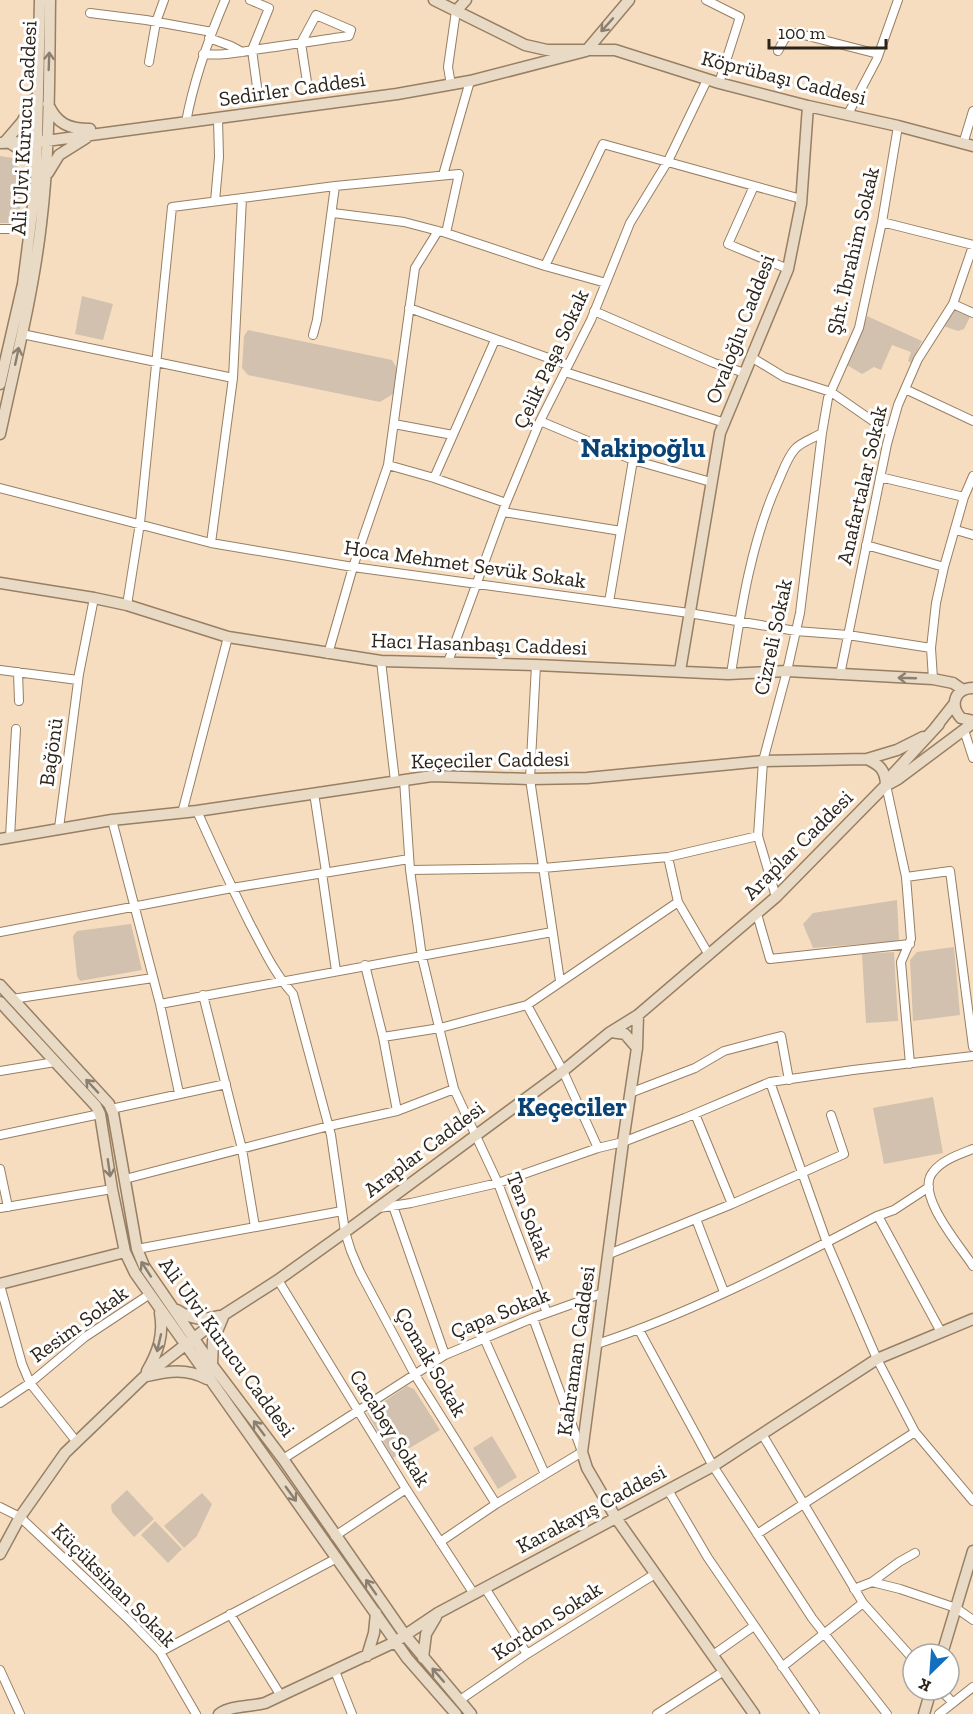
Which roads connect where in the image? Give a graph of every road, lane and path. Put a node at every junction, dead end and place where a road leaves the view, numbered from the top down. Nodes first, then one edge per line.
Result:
1 (40, 0) edge
2 (50, 0) edge
3 (164, 0) edge
4 (225, 0) edge
5 (250, 0) edge
6 (434, 0) edge
7 (466, 0) edge
8 (629, 0) edge
9 (706, 0) edge
10 (898, 0) edge
11 (456, 11) junction
12 (90, 13) dead end
13 (156, 22) junction
14 (210, 35) junction
15 (302, 43) junction
16 (525, 45) junction
17 (252, 50) junction
18 (586, 51) junction
19 (778, 51) dead end
20 (242, 52) junction
21 (203, 54) junction
22 (878, 54) junction
23 (148, 62) dead end
24 (530, 65) junction
25 (706, 80) junction
26 (470, 81) junction
27 (307, 82) dead end
28 (719, 83) junction
29 (451, 85) junction
30 (37, 93) junction
31 (258, 94) dead end
32 (47, 103) junction
33 (808, 106) junction
34 (973, 111) edge
35 (848, 114) junction
36 (218, 119) junction
37 (186, 122) junction
38 (898, 126) junction
39 (129, 129) junction
40 (92, 134) junction
41 (41, 141) junction
42 (4, 143) edge
43 (968, 145) edge
44 (668, 161) junction
45 (36, 170) junction
46 (443, 175) junction
47 (45, 179) junction
48 (335, 186) junction
49 (754, 186) junction
50 (242, 198) junction
51 (801, 199) junction
52 (215, 201) junction
53 (333, 213) junction
54 (882, 222) junction
55 (0, 229) edge
56 (30, 229) junction
57 (442, 232) junction
58 (973, 246) edge
59 (545, 266) junction
60 (788, 269) junction
61 (606, 283) junction
62 (952, 304) junction
63 (409, 308) junction
64 (594, 311) junction
65 (973, 313) edge
66 (22, 334) junction
67 (313, 335) dead end
68 (495, 340) junction
69 (751, 357) junction
70 (3, 358) edge
71 (156, 360) junction
72 (566, 368) junction
73 (745, 373) junction
74 (233, 378) junction
75 (834, 382) joint
76 (0, 384) edge
77 (905, 389) junction
78 (831, 392) junction
79 (540, 421) junction
80 (973, 421) edge
81 (725, 423) junction
82 (394, 424) junction
83 (822, 433) junction
84 (890, 433) junction
85 (0, 434) edge
86 (453, 435) junction
87 (633, 460) junction
88 (388, 465) junction
89 (973, 476) edge
90 (880, 477) junction
91 (434, 478) junction
92 (711, 482) junction
93 (0, 488) edge
94 (964, 497) junction
95 (506, 503) junction
96 (503, 512) junction
97 (140, 524) junction
98 (956, 530) junction
99 (621, 531) junction
100 (973, 535) edge
101 (212, 543) junction
102 (866, 545) junction
103 (353, 567) junction
104 (944, 567) junction
105 (0, 582) edge
106 (478, 583) junction
107 (94, 598) junction
108 (609, 602) junction
109 (127, 605) junction
110 (689, 613) junction
111 (739, 621) junction
112 (796, 631) junction
113 (848, 634) junction
114 (228, 637) junction
115 (931, 648) junction
116 (328, 654) junction
117 (381, 661) junction
118 (448, 662) junction
119 (536, 665) junction
120 (0, 670) edge
121 (680, 671) junction
122 (787, 671) junction
123 (18, 672) junction
124 (731, 674) junction
125 (840, 675) junction
126 (933, 679) junction
127 (78, 680) junction
128 (968, 689) edge
129 (19, 701) dead end
130 (954, 704) junction
131 (939, 724) junction
132 (970, 724) edge
133 (16, 729) dead end
134 (942, 747) junction
135 (973, 758) edge
136 (867, 759) junction
137 (908, 759) junction
138 (763, 761) junction
139 (530, 779) junction
140 (400, 780) junction
141 (886, 785) junction
142 (314, 793) junction
143 (197, 811) junction
144 (182, 813) junction
145 (112, 820) junction
146 (59, 828) junction
147 (758, 836) junction
148 (5, 838) edge
149 (668, 857) junction
150 (409, 859) junction
151 (543, 868) junction
152 (410, 870) junction
153 (324, 873) junction
154 (906, 878) junction
155 (232, 888) junction
156 (776, 897) junction
157 (678, 902) junction
158 (135, 906) junction
159 (757, 914) junction
160 (0, 932) edge
161 (552, 932) junction
162 (910, 944) junction
163 (709, 955) junction
164 (422, 957) junction
165 (365, 965) junction
166 (336, 971) junction
167 (153, 978) junction
168 (281, 981) junction
169 (560, 981) junction
170 (0, 985) edge
171 (203, 995) junction
172 (12, 999) junction
173 (0, 1002) edge
174 (160, 1004) junction
175 (527, 1005) junction
176 (638, 1015) junction
177 (440, 1028) junction
178 (609, 1033) junction
179 (383, 1037) junction
180 (973, 1047) edge
181 (637, 1048) junction
182 (973, 1056) edge
183 (55, 1062) junction
184 (910, 1064) junction
185 (0, 1071) edge
186 (563, 1071) junction
187 (789, 1080) junction
188 (770, 1082) junction
189 (226, 1084) junction
190 (454, 1089) junction
191 (179, 1093) junction
192 (630, 1093) junction
193 (106, 1111) junction
194 (397, 1111) junction
195 (695, 1114) junction
196 (831, 1115) dead end
197 (329, 1126) junction
198 (476, 1134) junction
199 (0, 1135) edge
200 (623, 1142) junction
201 (598, 1148) junction
202 (242, 1149) junction
203 (973, 1149) edge
204 (0, 1170) edge
205 (802, 1172) junction
206 (126, 1179) junction
207 (498, 1183) junction
208 (929, 1187) junction
209 (112, 1189) junction
210 (732, 1204) junction
211 (393, 1206) junction
212 (4, 1208) edge
213 (377, 1208) junction
214 (342, 1211) junction
215 (878, 1216) junction
216 (696, 1218) junction
217 (255, 1227) junction
218 (345, 1232) junction
219 (827, 1243) junction
220 (137, 1250) junction
221 (125, 1252) junction
222 (609, 1254) junction
223 (973, 1266) edge
224 (278, 1280) junction
225 (0, 1285) edge
226 (724, 1292) junction
227 (603, 1293) junction
228 (150, 1294) junction
229 (159, 1307) junction
230 (173, 1307) junction
231 (547, 1313) junction
232 (225, 1314) junction
233 (533, 1318) junction
234 (973, 1319) edge
235 (639, 1330) junction
236 (941, 1332) junction
237 (193, 1337) junction
238 (484, 1338) junction
239 (184, 1344) junction
240 (597, 1344) junction
241 (445, 1355) junction
242 (877, 1359) junction
243 (212, 1365) junction
244 (415, 1375) junction
245 (144, 1377) junction
246 (210, 1380) junction
247 (30, 1383) junction
248 (0, 1403) edge
249 (358, 1411) junction
250 (915, 1432) junction
251 (762, 1434) junction
252 (76, 1441) junction
253 (582, 1452) junction
254 (283, 1459) junction
255 (713, 1466) junction
256 (545, 1473) junction
257 (406, 1489) junction
258 (668, 1490) junction
259 (973, 1501) edge
260 (496, 1504) junction
261 (803, 1504) junction
262 (0, 1507) edge
263 (21, 1517) junction
264 (616, 1518) junction
265 (757, 1534) junction
266 (335, 1536) junction
267 (440, 1542) junction
268 (973, 1551) edge
269 (0, 1554) edge
270 (915, 1554) dead end
271 (337, 1558) junction
272 (655, 1574) junction
273 (872, 1582) junction
274 (485, 1588) junction
275 (854, 1589) junction
276 (474, 1594) junction
277 (863, 1603) junction
278 (956, 1608) junction
279 (376, 1613) junction
280 (438, 1613) junction
281 (230, 1614) junction
282 (973, 1620) edge
283 (754, 1626) junction
284 (405, 1635) junction
285 (825, 1635) junction
286 (395, 1642) junction
287 (946, 1642) edge
288 (901, 1646) edge
289 (159, 1652) junction
290 (527, 1654) junction
291 (713, 1655) junction
292 (367, 1656) junction
293 (423, 1658) junction
294 (782, 1667) junction
295 (0, 1671) edge
296 (335, 1671) junction
297 (724, 1671) junction
298 (973, 1687) edge
299 (281, 1696) junction
300 (460, 1700) junction
301 (953, 1703) joint
302 (252, 1711) edge
303 (21, 1714) edge
304 (196, 1714) edge
305 (219, 1714) edge
306 (352, 1714) edge
307 (456, 1714) edge
308 (471, 1714) edge
309 (657, 1714) edge
310 (754, 1714) edge
311 (815, 1714) edge
312 (887, 1714) edge
313 (939, 1714) edge

1 - 30 street, Ali Ulvi Kurucu Caddesi
32 -> 2 street, Ali Ulvi Kurucu Caddesi
3 - 13 street
4 - 14 street
5 - 17 street
6 - 11 street
7 - 11 street
8 -> 18 street
9 - 28 street
10 - 22 street
11 - 16 street
11 - 29 street
12 - 13 street
13 - 14 street
13 - 23 street
14 - 20 street
14 - 21 street
15 - 15 street
15 - 17 street
15 - 27 street
16 - 18 street
16 - 24 street
17 - 20 street
17 - 31 street
18 - 24 street, Sedirler Caddesi
18 - 25 street, Köprübaşı Caddesi
19 - 22 street
20 - 21 street
21 - 37 street
22 - 35 street
24 - 26 street, Sedirler Caddesi
25 - 28 street, Köprübaşı Caddesi
25 - 44 street, Çelik Paşa Sokak
26 - 29 street, Sedirler Caddesi
26 - 46 street
28 - 33 street, Köprübaşı Caddesi
29 - 36 street, Sedirler Caddesi
30 - 41 street, Ali Ulvi Kurucu Caddesi
30 - 42 street
32 - 39 street
32 - 41 street, Ali Ulvi Kurucu Caddesi
33 - 35 street, Köprübaşı Caddesi
33 - 51 street, Ovaloğlu Caddesi
34 - 43 street
35 - 38 street, Köprübaşı Caddesi
36 - 37 street, Sedirler Caddesi
36 - 52 street
37 - 39 street, Sedirler Caddesi
38 - 43 street, Köprübaşı Caddesi
38 - 54 street, Şht. İbrahim Sokak
39 - 40 street, Sedirler Caddesi
40 - 41 street, Sedirler Caddesi
40 - 47 street
41 - 42 street, Sedirler Caddesi
41 - 45 street, Ali Ulvi Kurucu Caddesi
41 - 47 street, Ali Ulvi Kurucu Caddesi
42 - 45 street
44 - 49 street
44 - 59 street
44 - 61 street, Çelik Paşa Sokak
45 - 56 street, Ali Ulvi Kurucu Caddesi
46 - 48 street
46 - 57 street
47 - 66 street, Ali Ulvi Kurucu Caddesi
48 - 50 street
48 - 53 street
49 - 51 street
49 - 60 street
50 - 52 street
50 - 74 street
51 - 60 street, Ovaloğlu Caddesi
52 - 71 street
53 - 57 street
53 - 67 street
54 - 58 street
54 - 75 street, Şht. İbrahim Sokak
55 - 56 street
56 - 70 street, Ali Ulvi Kurucu Caddesi
57 - 59 street
57 - 63 street
58 - 62 street, Anafartalar Sokak
59 - 61 street
60 - 69 street, Ovaloğlu Caddesi
61 - 64 street, Çelik Paşa Sokak
62 - 65 street
62 - 77 street, Anafartalar Sokak
63 - 68 street
63 - 82 street
64 - 72 street, Çelik Paşa Sokak
64 - 73 street
66 - 71 street
85 -> 66 street, Ali Ulvi Kurucu Caddesi
68 - 72 street
68 - 86 street
69 - 73 street, Ovaloğlu Caddesi
69 - 78 street
70 - 76 street, Ali Ulvi Kurucu Caddesi
71 - 74 street
71 - 97 street
72 - 79 street, Çelik Paşa Sokak
72 - 81 street
73 - 81 street, Ovaloğlu Caddesi
74 - 101 street
75 - 78 street, Cizreli Sokak
77 - 80 street
77 - 84 street, Anafartalar Sokak
78 - 83 street, Cizreli Sokak
78 - 84 street
79 - 87 street
79 - 95 street, Çelik Paşa Sokak
81 - 92 street, Ovaloğlu Caddesi
82 - 86 street
82 - 88 street
83 - 111 street
83 - 112 street, Cizreli Sokak
84 - 90 street, Anafartalar Sokak
86 - 91 street
87 - 92 street
87 - 99 street
88 - 91 street
88 - 103 street
89 - 94 street
90 - 94 street
90 - 102 street, Anafartalar Sokak
91 - 95 street
92 - 110 street, Ovaloğlu Caddesi
93 - 97 street, Hoca Mehmet Sevük Sokak
94 - 98 street
95 - 96 street, Çelik Paşa Sokak
96 - 99 street
96 - 106 street, Çelik Paşa Sokak
97 - 101 street, Hoca Mehmet Sevük Sokak
97 - 109 street
98 - 100 street
98 - 104 street
99 - 108 street
101 - 103 street, Hoca Mehmet Sevük Sokak
102 - 104 street
102 - 113 street, Anafartalar Sokak
103 - 106 street, Hoca Mehmet Sevük Sokak
103 - 116 street
104 - 115 street
105 - 107 street, Hacı Hasanbaşı Caddesi
106 - 108 street, Hoca Mehmet Sevük Sokak
106 - 118 street, Çelik Paşa Sokak
107 - 109 street, Hacı Hasanbaşı Caddesi
107 - 127 street, Bağönü
108 - 110 street, Hoca Mehmet Sevük Sokak
109 - 114 street, Hacı Hasanbaşı Caddesi
110 - 111 street, Hoca Mehmet Sevük Sokak
110 - 121 street, Ovaloğlu Caddesi
111 - 112 street, Hoca Mehmet Sevük Sokak
111 - 124 street
112 - 113 street, Hoca Mehmet Sevük Sokak
112 - 122 street, Cizreli Sokak
113 - 115 street, Hoca Mehmet Sevük Sokak
113 - 125 street, Anafartalar Sokak
114 - 116 street, Hacı Hasanbaşı Caddesi
114 - 144 street
115 - 126 street
116 - 117 street, Hacı Hasanbaşı Caddesi
117 - 118 street, Hacı Hasanbaşı Caddesi
117 - 140 street, Ten Sokak
118 - 119 street, Hacı Hasanbaşı Caddesi
119 - 121 street, Hacı Hasanbaşı Caddesi
119 - 139 street
120 - 123 street
121 - 124 street, Hacı Hasanbaşı Caddesi
122 - 124 street, Hacı Hasanbaşı Caddesi
122 - 125 street, Hacı Hasanbaşı Caddesi
122 - 138 street, Cizreli Sokak
123 - 127 street
123 - 129 street, Bağönü
126 -> 125 street, Hacı Hasanbaşı Caddesi
126 - 128 street, Hacı Hasanbaşı Caddesi
127 - 146 street, Bağönü
128 - 130 street, Keçeciler Caddesi
130 - 131 street, Keçeciler Caddesi
130 - 132 street
131 - 136 street, Keçeciler Caddesi
131 - 137 street, Araplar Caddesi
132 - 134 street, Araplar Caddesi
132 - 135 street
133 - 148 street, Keçeciler Caddesi
134 - 137 street
134 - 141 street, Araplar Caddesi
136 - 137 street
136 - 138 street, Keçeciler Caddesi
136 - 141 street
137 - 141 street, Araplar Caddesi
138 - 139 street, Keçeciler Caddesi
138 - 147 street, Cizreli Sokak
139 - 140 street, Keçeciler Caddesi
139 - 151 street
140 - 142 street, Keçeciler Caddesi
140 - 150 street, Ten Sokak
141 - 154 street
141 - 156 street, Araplar Caddesi
142 - 143 street, Keçeciler Caddesi
142 - 153 street
143 - 144 street, Keçeciler Caddesi
143 - 155 street, Çomak Sokak
144 - 145 street, Keçeciler Caddesi
145 - 146 street, Keçeciler Caddesi
145 - 158 street
146 - 148 street, Keçeciler Caddesi
147 - 149 street
147 - 156 street, Cizreli Sokak
149 - 151 street
149 - 157 street
150 - 152 street, Ten Sokak
150 - 153 street
151 - 152 street
151 - 161 street
152 - 164 street, Ten Sokak
153 - 155 street
153 - 166 street
154 - 162 street
154 - 180 street
155 - 158 street
155 - 168 street, Çomak Sokak
156 - 159 street, Araplar Caddesi
157 - 163 street
157 - 169 street
158 - 160 street
158 - 167 street
159 - 162 street
159 - 163 street, Araplar Caddesi
161 - 164 street
161 - 169 street
162 - 184 street
163 - 176 street, Araplar Caddesi
164 - 165 street
164 - 177 street, Ten Sokak
165 - 166 street
165 - 179 street
166 - 168 street
167 - 172 street
167 - 174 street
168 - 171 street
168 - 197 street, Çomak Sokak
169 - 175 street
170 - 172 street, Ali Ulvi Kurucu Caddesi
171 - 174 street
171 - 189 street
193 -> 172 street, Ali Ulvi Kurucu Caddesi
173 - 183 street, Ali Ulvi Kurucu Caddesi
174 - 191 street
175 - 177 street
175 - 186 street
176 - 178 street, Araplar Caddesi
176 - 181 street, Kahraman Caddesi
177 - 179 street
177 - 190 street, Ten Sokak
178 - 181 street
178 - 186 street, Araplar Caddesi
179 - 194 street
181 - 192 street, Kahraman Caddesi
182 - 184 street
183 - 185 street
183 - 193 street, Ali Ulvi Kurucu Caddesi
184 - 187 street
186 - 198 street, Araplar Caddesi
186 - 201 street
187 - 188 street
187 - 192 street
188 - 195 street
188 - 205 street
189 - 191 street
189 - 202 street
190 - 194 street
190 - 198 street, Ten Sokak
191 - 193 street
192 - 200 street, Kahraman Caddesi
193 - 199 street
193 - 206 street, Ali Ulvi Kurucu Caddesi
193 -> 209 street, Ali Ulvi Kurucu Caddesi
194 - 197 street
195 - 200 street
195 - 210 street
196 - 205 street
197 - 202 street
197 - 214 street, Çomak Sokak
198 - 207 street, Ten Sokak
198 - 213 street, Araplar Caddesi
200 - 201 street
200 - 222 street, Kahraman Caddesi
201 - 207 street
202 - 206 street
202 - 217 street
203 - 208 street
204 - 212 street
205 - 210 street
205 - 219 street
206 - 220 street, Ali Ulvi Kurucu Caddesi
207 - 211 street
207 - 231 street, Ten Sokak
208 - 215 street
208 - 223 street
209 - 212 street
209 - 221 street, Ali Ulvi Kurucu Caddesi
210 - 216 street
211 - 213 street
211 - 241 street
213 - 218 street, Araplar Caddesi
214 - 217 street
214 - 218 street, Çomak Sokak
215 - 219 street
215 - 236 street
216 - 222 street
216 - 226 street
217 - 220 street
218 - 224 street, Araplar Caddesi
218 - 244 street, Çomak Sokak
219 - 226 street
219 - 242 street
230 -> 220 street, Ali Ulvi Kurucu Caddesi
221 - 225 street
221 - 228 street, Ali Ulvi Kurucu Caddesi
222 - 227 street, Kahraman Caddesi
224 - 232 street, Araplar Caddesi
224 - 249 street, Cacabey Sokak
225 - 247 street
226 - 235 street
227 - 231 street, Çapa Sokak
227 - 240 street, Kahraman Caddesi
228 - 229 street, Ali Ulvi Kurucu Caddesi
228 - 247 street, Resim Sokak
229 - 239 street, Ali Ulvi Kurucu Caddesi
229 -> 245 street
230 - 232 street
230 - 237 street, Ali Ulvi Kurucu Caddesi
231 - 233 street, Çapa Sokak
232 - 237 street, Araplar Caddesi
232 - 243 street
233 - 238 street, Çapa Sokak
233 - 253 street
234 - 236 street, Karakayış Caddesi
235 - 240 street
235 - 255 street
236 - 242 street, Karakayış Caddesi
237 - 239 street, Araplar Caddesi
237 - 243 street, Ali Ulvi Kurucu Caddesi
238 - 241 street, Çapa Sokak
238 - 256 street
239 - 245 street, Araplar Caddesi
239 - 246 street, Ali Ulvi Kurucu Caddesi
240 - 253 street, Kahraman Caddesi
241 - 244 street, Çapa Sokak
242 - 250 street
242 - 251 street, Karakayış Caddesi
254 -> 243 street, Ali Ulvi Kurucu Caddesi
244 - 249 street, Çapa Sokak
244 - 260 street, Çomak Sokak
245 - 246 street
245 - 252 street, Araplar Caddesi
246 -> 271 street, Ali Ulvi Kurucu Caddesi
247 - 248 street, Resim Sokak
247 - 252 street
249 - 254 street, Çapa Sokak
249 - 257 street, Cacabey Sokak
250 - 259 street
250 - 261 street
251 - 255 street, Karakayış Caddesi
251 - 261 street
252 - 263 street, Araplar Caddesi
253 - 256 street
253 - 264 street, Kahraman Caddesi
254 - 266 street, Ali Ulvi Kurucu Caddesi
255 - 258 street, Karakayış Caddesi
255 - 265 street
256 - 260 street
257 - 266 street
257 - 267 street, Cacabey Sokak
258 - 264 street, Karakayış Caddesi
258 - 283 street
260 - 267 street
261 - 265 street
261 - 275 street
262 - 263 street, Küçüksinan Sokak
263 - 269 street, Araplar Caddesi
263 - 289 street, Küçüksinan Sokak
264 - 272 street, Kahraman Caddesi
264 - 274 street, Karakayış Caddesi
265 - 285 street
284 -> 266 street, Ali Ulvi Kurucu Caddesi
267 - 276 street, Cacabey Sokak
268 - 278 street
270 - 273 street
271 - 279 street, Ali Ulvi Kurucu Caddesi
271 - 281 street
272 - 290 street, Kordon Sokak
272 - 291 street, Kahraman Caddesi
273 - 275 street
273 - 278 street
274 - 276 street, Karakayış Caddesi
274 - 290 street
275 - 277 street
276 - 280 street, Karakayış Caddesi
277 - 285 street
277 - 288 street
278 - 282 street
278 - 287 street
279 - 286 street, Ali Ulvi Kurucu Caddesi
279 - 292 street
280 - 284 street, Karakayış Caddesi
280 - 293 street
281 - 289 street
281 - 299 street
283 - 291 street
283 - 294 street
284 - 286 street, Karakayış Caddesi
284 - 293 street, Ali Ulvi Kurucu Caddesi
285 - 294 street
285 - 312 street
286 - 292 street, Karakayış Caddesi
286 - 307 street, Ali Ulvi Kurucu Caddesi
289 - 304 street, Küçüksinan Sokak
290 - 300 street, Kordon Sokak
291 - 297 street, Kahraman Caddesi
292 - 296 street, Karakayış Caddesi
300 -> 293 street, Ali Ulvi Kurucu Caddesi
294 - 311 street
295 - 303 street
296 - 299 street, Karakayış Caddesi
296 - 306 street
297 - 309 street
297 - 310 street, Kahraman Caddesi
298 - 301 street
299 - 302 street, Karakayış Caddesi
300 - 308 street, Ali Ulvi Kurucu Caddesi
301 - 313 street
302 - 305 street, Karakayış Caddesi

